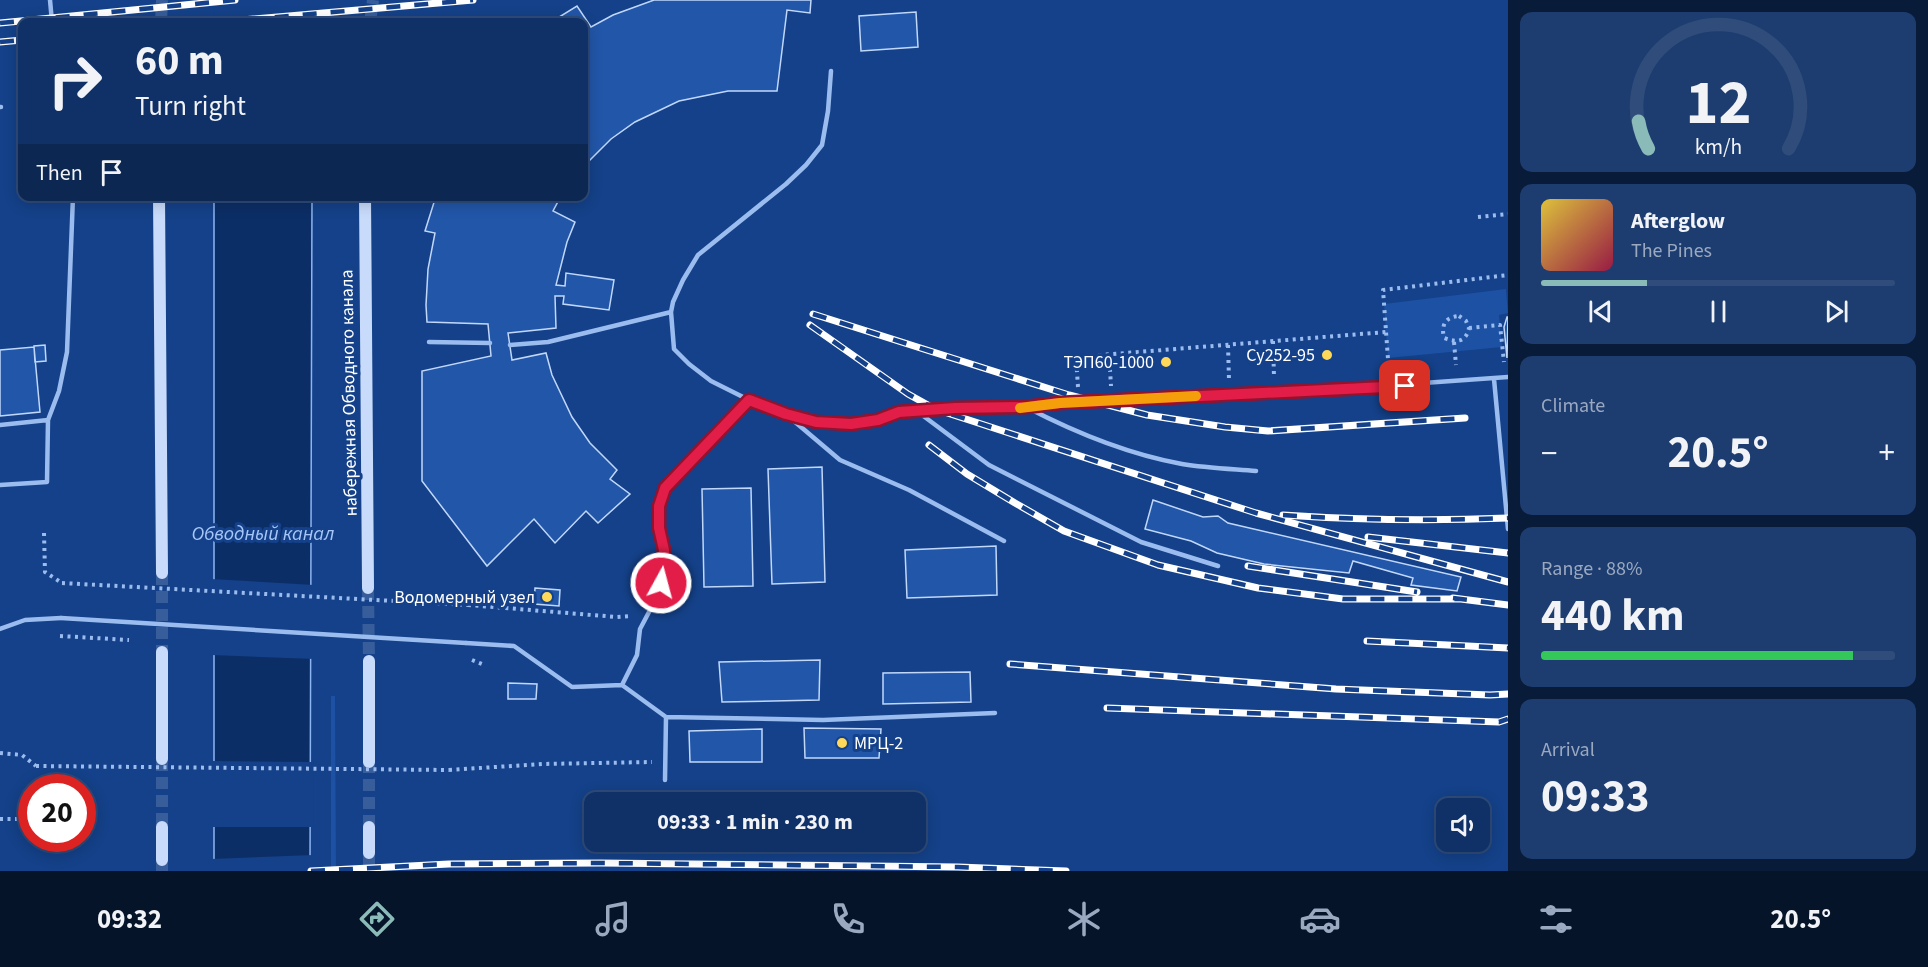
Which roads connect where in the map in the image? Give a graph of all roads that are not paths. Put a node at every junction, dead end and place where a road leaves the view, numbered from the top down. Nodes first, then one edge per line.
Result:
1 (50, 0) edge
2 (52, 18) edge
3 (831, 71) dead end
4 (73, 201) edge
5 (159, 201) edge
6 (365, 201) edge
7 (671, 312) junction
8 (429, 342) dead end
9 (490, 343) dead end
10 (510, 345) dead end
11 (1508, 377) edge
12 (1494, 378) junction
13 (749, 400) junction
14 (1026, 407) junction
15 (917, 411) junction
16 (786, 414) junction
17 (48, 420) junction
18 (0, 424) edge
19 (1256, 471) dead end
20 (0, 485) edge
21 (1508, 529) edge
22 (1004, 541) dead end
23 (1218, 566) dead end
24 (162, 573) tunnel mouth
25 (368, 588) tunnel mouth
26 (0, 629) edge
27 (162, 652) tunnel mouth
28 (369, 661) tunnel mouth
29 (622, 685) junction
30 (995, 713) dead end
31 (666, 717) junction
32 (162, 759) tunnel mouth
33 (369, 762) tunnel mouth
34 (665, 780) dead end
35 (162, 826) tunnel mouth
36 (369, 827) tunnel mouth
37 (369, 853) tunnel mouth
38 (162, 860) tunnel mouth

1 - 2 lane
3 - 7 lane
4 - 17 lane
5 - 24 main road
6 - 25 main road, набережная Обводного канала
7 - 10 lane
7 - 13 lane
8 - 9 lane
11 - 12 lane
12 - 14 lane
12 - 21 lane
13 - 16 lane
13 - 29 lane
14 - 15 lane
14 - 19 lane
15 - 16 lane
15 - 23 lane
16 - 22 lane
17 - 18 lane
17 - 20 lane
26 - 29 lane, bridge
27 - 32 main road
28 - 33 main road
29 - 31 lane
30 - 31 lane
31 - 34 lane
35 - 38 main road
36 - 37 main road

